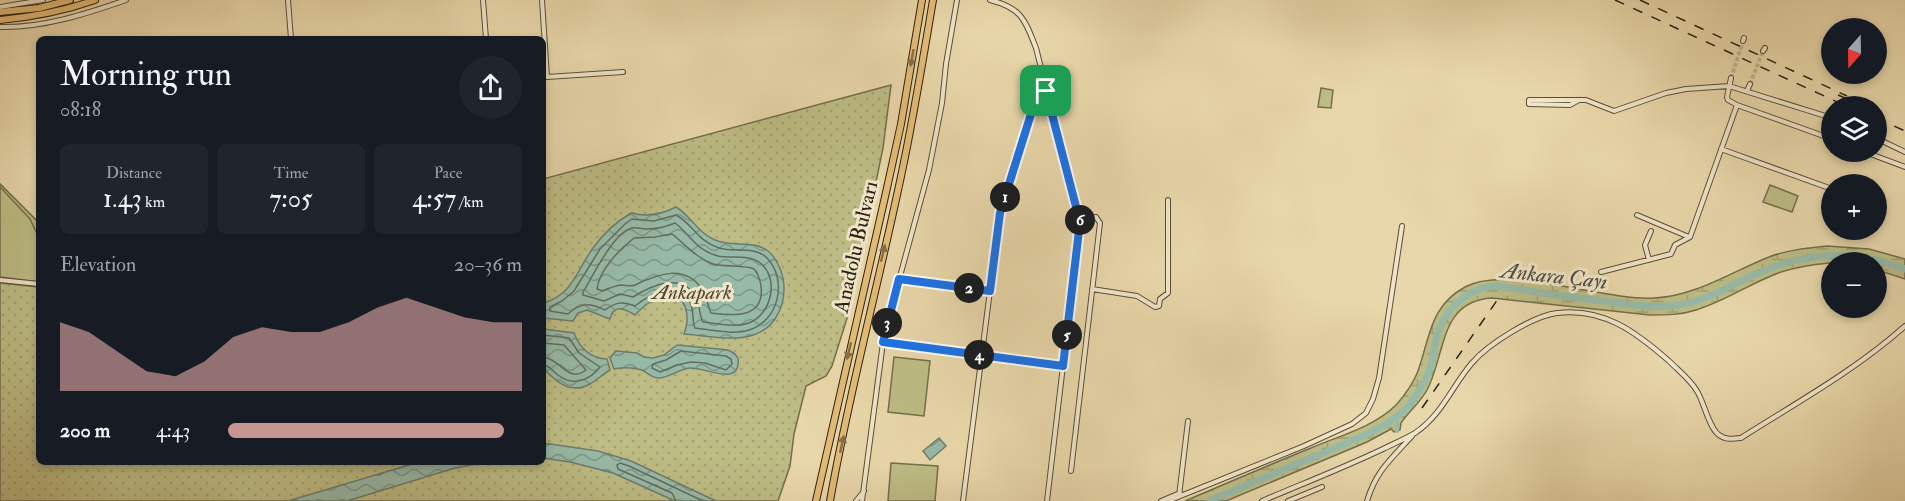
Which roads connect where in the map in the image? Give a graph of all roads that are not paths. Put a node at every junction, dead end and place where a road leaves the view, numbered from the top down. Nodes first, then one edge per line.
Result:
1 (43, 0) edge
2 (70, 0) edge
3 (95, 0) edge
4 (126, 0) edge
5 (288, 0) edge
6 (483, 0) edge
7 (542, 0) edge
8 (921, 0) edge
9 (933, 0) edge
10 (957, 0) edge
11 (990, 0) edge
12 (0, 7) edge
13 (0, 12) edge
14 (0, 20) edge
15 (0, 27) edge
16 (291, 36) edge
17 (486, 36) edge
18 (544, 36) edge
19 (546, 62) edge
20 (623, 72) dead end
21 (1731, 78) tunnel mouth
22 (1750, 84) tunnel mouth
23 (1729, 86) junction
24 (1046, 91) junction
25 (1747, 91) junction
26 (1579, 100) junction
27 (1737, 105) junction
28 (1821, 115) edge
29 (1821, 135) edge
30 (1887, 143) edge
31 (1721, 149) junction
32 (1905, 152) edge
33 (1887, 160) edge
34 (1905, 167) edge
35 (1821, 185) edge
36 (1168, 200) dead end
37 (1637, 214) dead end
38 (1080, 220) junction
39 (1402, 226) dead end
40 (1651, 231) dead end
41 (1690, 237) junction
42 (1649, 260) junction
43 (1601, 272) dead end
44 (899, 279) junction
45 (0, 280) edge
46 (36, 284) edge
47 (1092, 289) junction
48 (990, 291) junction
49 (1905, 326) edge
50 (883, 342) junction
51 (982, 355) junction
52 (1063, 366) junction
53 (1188, 421) dead end
54 (1415, 433) junction
55 (1071, 471) dead end
56 (1322, 487) dead end
57 (864, 491) junction
58 (1179, 495) junction
59 (831, 500) edge
60 (816, 501) edge
61 (856, 501) edge
62 (862, 501) edge
63 (963, 501) edge
64 (1047, 501) edge
65 (1161, 501) edge
66 (1168, 501) edge
67 (1262, 501) edge
68 (1288, 501) edge
69 (1367, 501) edge

1 - 12 street
2 - 13 main road
3 - 14 main road
4 - 15 street
5 - 16 street
6 - 17 street
7 - 18 street
8 -> 60 main road, Anadolu Bulvarı
59 -> 9 main road, Anadolu Bulvarı
10 - 44 street
11 - 24 street
19 - 20 street
21 - 23 street
22 - 25 street
23 - 25 street
23 - 26 street
23 - 27 street
24 - 38 street
24 - 48 street
25 - 28 street
26 - 26 street
27 - 29 street
27 - 31 street
30 - 32 street
31 - 35 street
31 - 41 street
33 - 34 street
36 - 47 street
37 - 41 street
38 - 47 street
38 - 52 street
39 - 58 street
40 - 42 street
41 - 42 street
42 - 43 street
44 - 48 street
44 - 50 street
45 - 46 street
47 - 55 street
48 - 51 street
49 - 54 street
50 - 51 street
50 - 57 street
51 - 52 street
51 - 63 street
52 - 64 street
53 - 58 street
54 - 67 street
54 - 69 street
56 - 68 street
57 - 61 street
57 - 62 street
58 - 65 street
58 - 66 street

